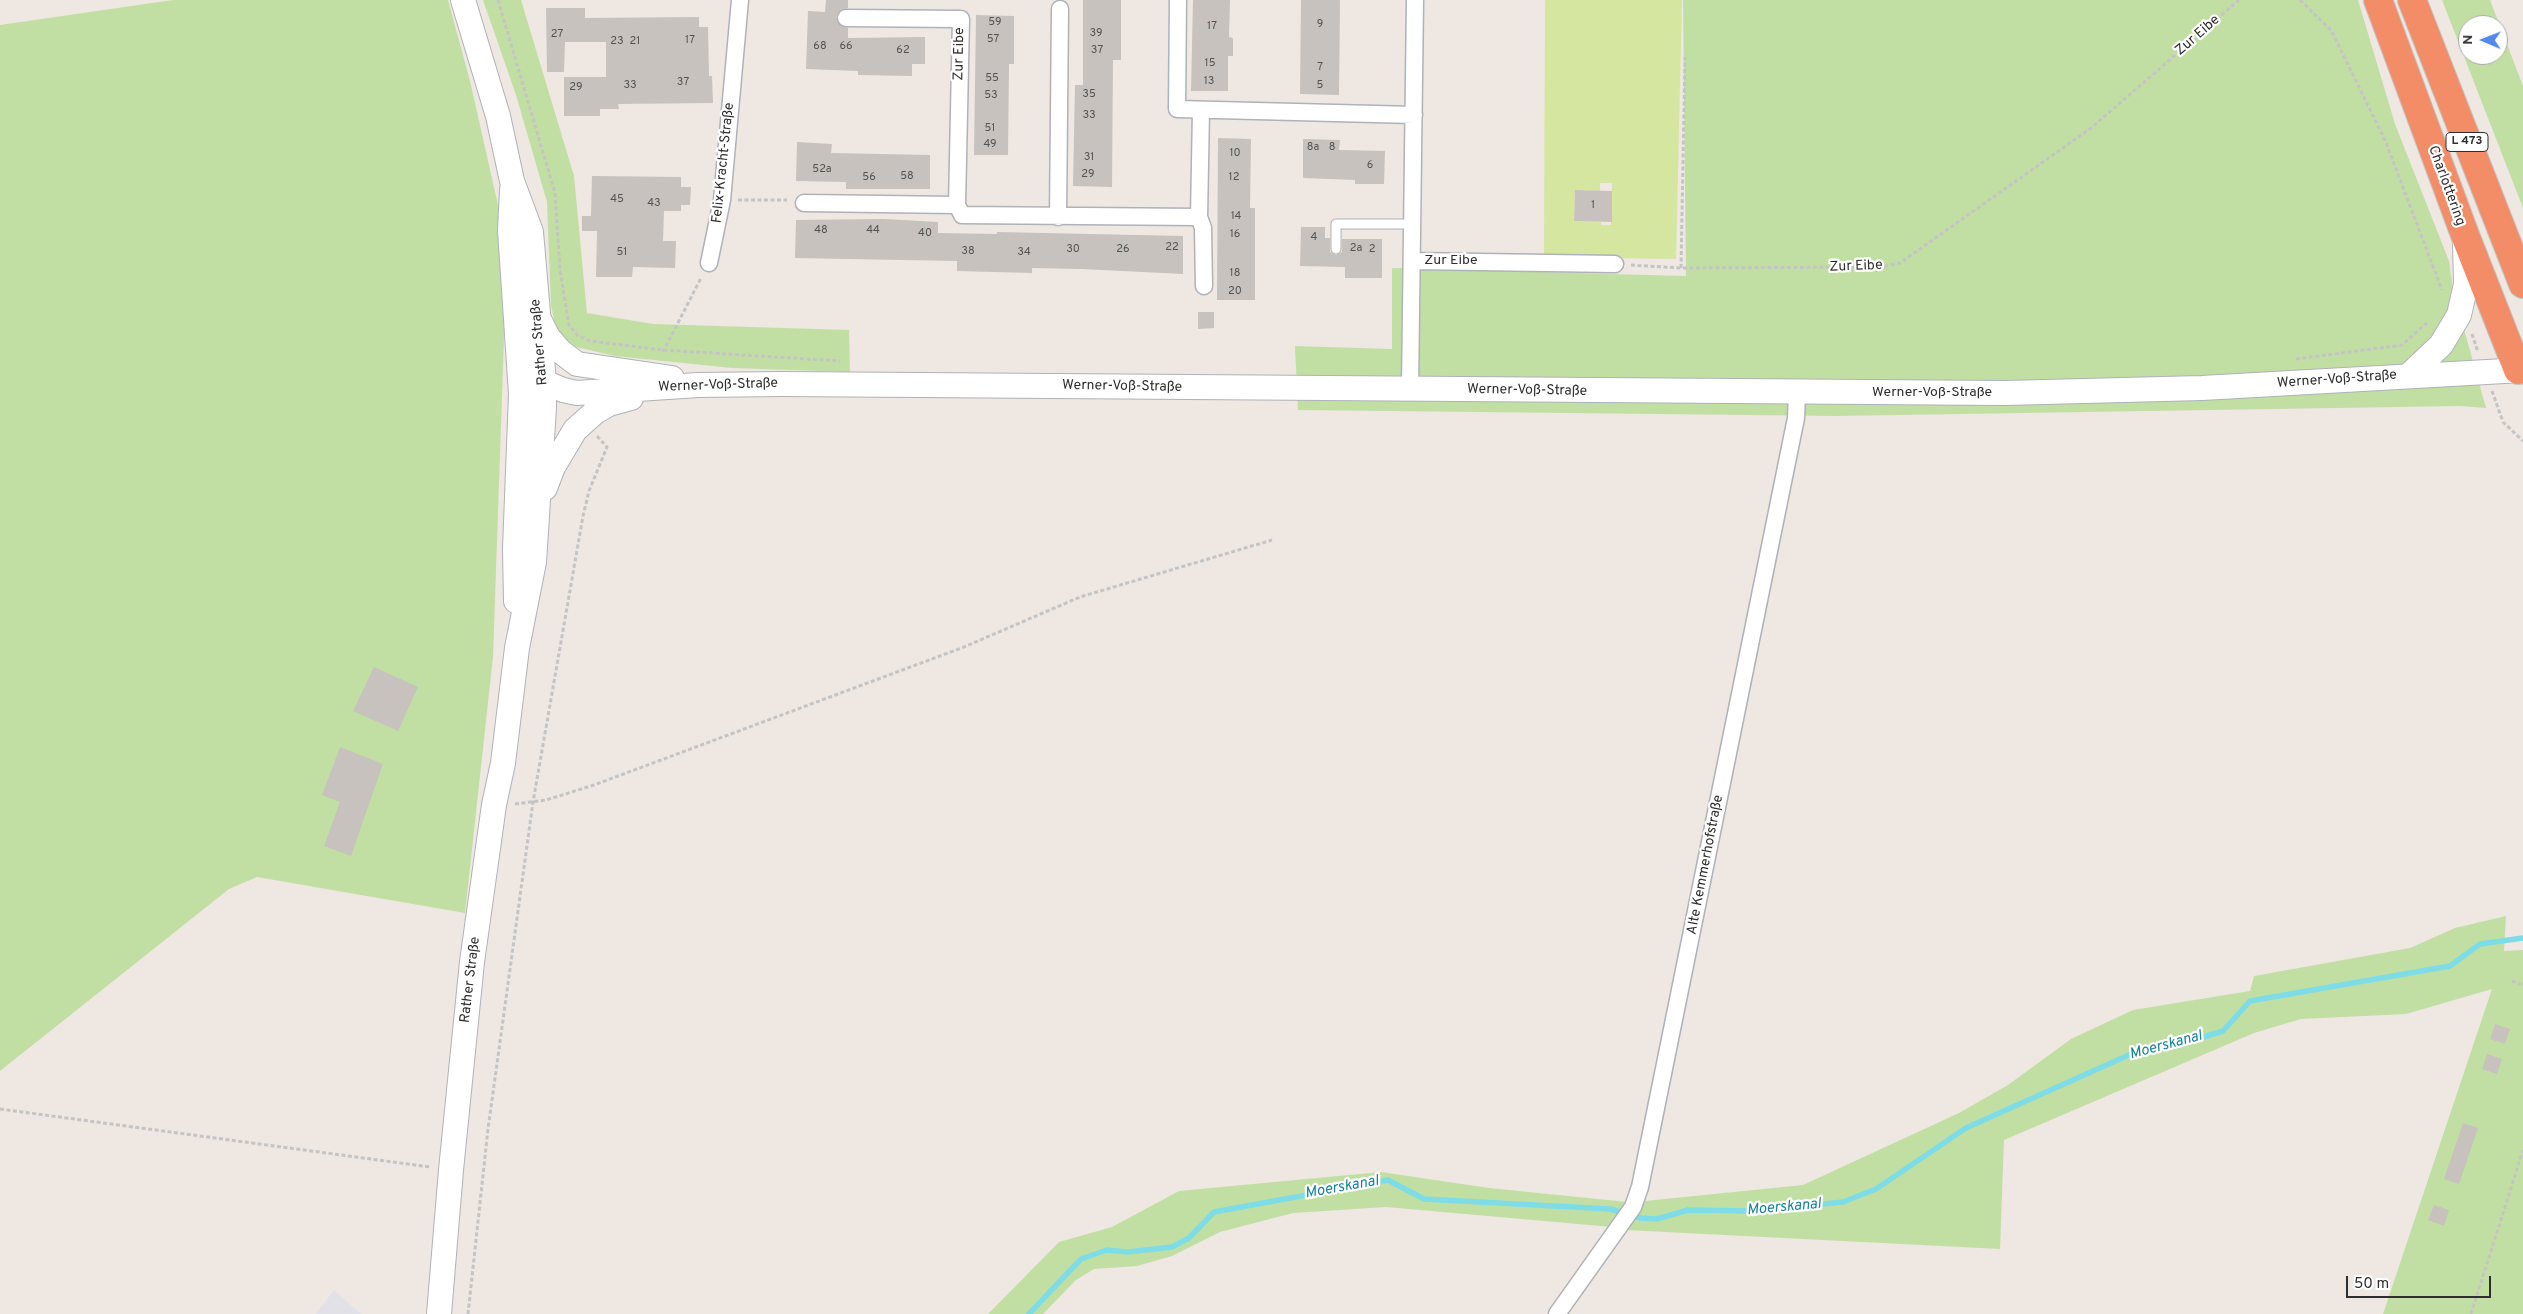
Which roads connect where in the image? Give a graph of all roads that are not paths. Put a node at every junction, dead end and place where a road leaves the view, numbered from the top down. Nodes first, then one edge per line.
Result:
1 (463, 0) edge
2 (740, 0) edge
3 (1178, 0) edge
4 (1415, 0) edge
5 (2378, 0) edge
6 (2412, 0) edge
7 (1060, 9) dead end
8 (846, 18) dead end
9 (1201, 110) junction
10 (1414, 115) junction
11 (804, 203) road end
12 (957, 205) junction
13 (1058, 217) junction
14 (1199, 218) junction
15 (1412, 224) junction
16 (2465, 235) junction
17 (1336, 249) dead end
18 (1412, 261) junction
19 (709, 264) road end
20 (1615, 264) road end
21 (2523, 284) edge
22 (1204, 286) dead end
23 (527, 321) junction
24 (578, 364) junction
25 (2520, 370) edge
26 (541, 375) junction
27 (2408, 376) junction
28 (698, 384) junction
29 (1410, 390) junction
30 (1797, 393) junction
31 (521, 394) junction
32 (539, 506) junction
33 (517, 648) junction
34 (439, 1314) edge
35 (1557, 1314) edge

1 - 23 main road, Rather Straße
2 - 19 street, Felix-Kracht-Straße
3 - 9 street
4 - 10 street, Zur Eibe
5 - 16 highway, Charlottering / L 473
6 - 21 highway, L 473
7 - 13 street
8 - 12 street, Zur Eibe
9 - 10 street
9 - 14 street
10 - 15 street, Zur Eibe
11 - 12 street
12 - 13 street
13 - 14 street
14 - 22 street
15 - 17 lane
15 - 18 street, Zur Eibe
16 - 25 highway, Charlottering / L 473
16 - 27 main road, L 473
18 - 20 street, Zur Eibe
18 - 29 street, Zur Eibe
23 - 24 main road
23 - 26 main road
23 - 31 main road, Rather Straße
24 - 26 main road
24 - 28 main road
25 - 27 main road, Werner-Voß-Straße
26 - 28 main road, Werner-Voß-Straße
26 - 31 main road, Rather Straße
26 - 32 main road, Rather Straße
27 - 30 main road, Werner-Voß-Straße
28 - 29 main road, Werner-Voß-Straße
28 - 32 main road, Rather Straße
29 - 30 main road, Werner-Voß-Straße
30 - 35 street, Alte Kemmerhofstraße
31 - 33 main road, Rather Straße
32 - 33 main road, Rather Straße
33 - 34 main road, Rather Straße

